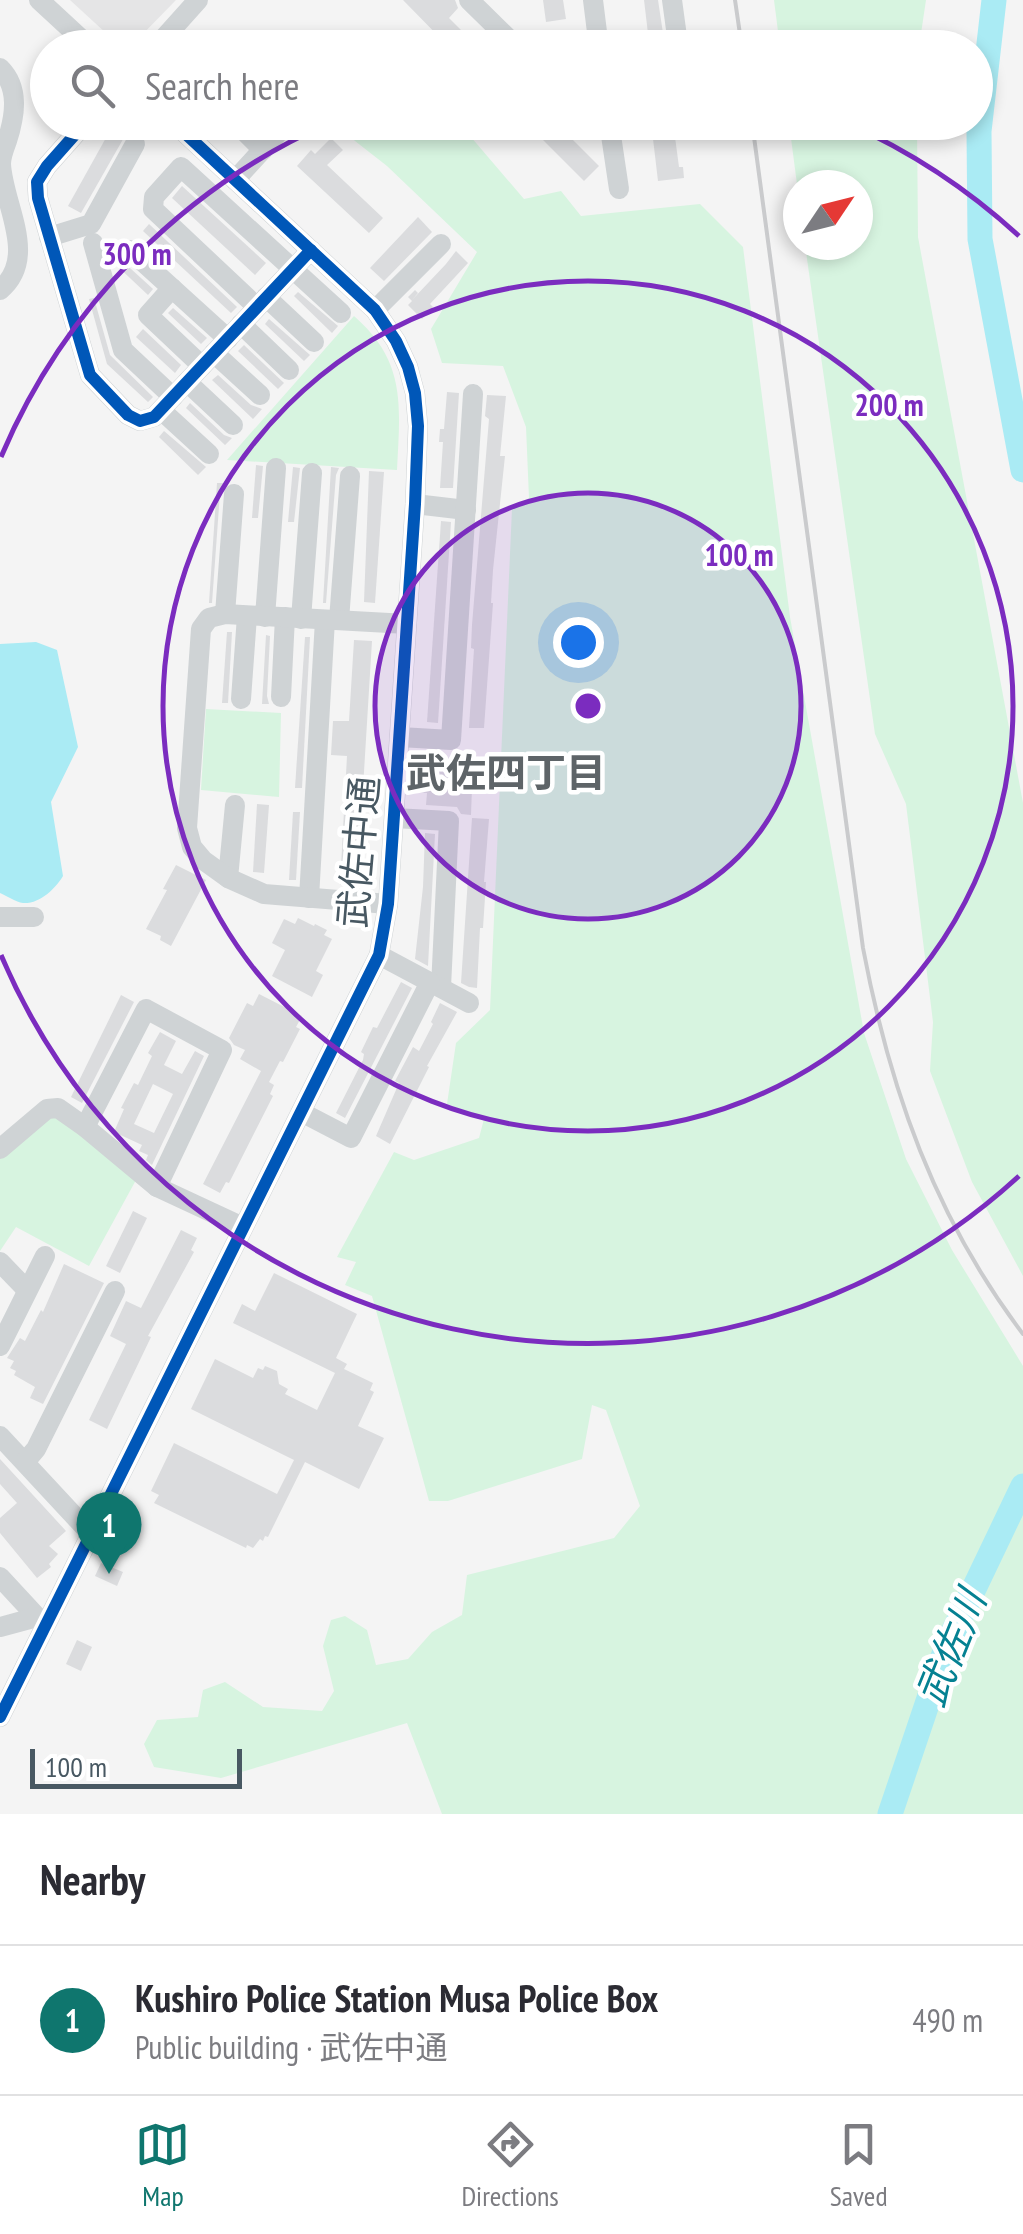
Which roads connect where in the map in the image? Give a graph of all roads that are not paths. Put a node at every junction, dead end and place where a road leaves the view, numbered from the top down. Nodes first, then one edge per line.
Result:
1 (40, 0) edge
2 (198, 0) edge
3 (468, 0) edge
4 (593, 0) edge
5 (672, 0) edge
6 (72, 30) edge
7 (171, 30) edge
8 (499, 30) edge
9 (597, 30) edge
10 (676, 30) edge
11 (0, 68) edge
12 (70, 140) edge
13 (192, 140) edge
14 (253, 140) edge
15 (272, 140) edge
16 (612, 140) edge
17 (135, 144) dead end
18 (263, 150) junction
19 (235, 180) junction
20 (620, 189) dead end
21 (49, 237) junction
22 (93, 243) dead end
23 (442, 244) dead end
24 (130, 250) dead end
25 (310, 250) junction
26 (292, 270) junction
27 (172, 288) junction
28 (0, 290) edge
29 (262, 302) junction
30 (375, 310) junction
31 (340, 313) dead end
32 (314, 342) dead end
33 (221, 345) junction
34 (289, 370) dead end
35 (472, 394) dead end
36 (260, 395) dead end
37 (173, 396) junction
38 (233, 424) dead end
39 (209, 454) dead end
40 (276, 468) dead end
41 (312, 473) dead end
42 (350, 476) dead end
43 (234, 494) dead end
44 (416, 504) junction
45 (466, 510) junction
46 (264, 616) junction
47 (332, 620) junction
48 (407, 624) junction
49 (282, 698) dead end
50 (241, 700) dead end
51 (400, 737) junction
52 (235, 805) dead end
53 (394, 818) junction
54 (228, 878) junction
55 (309, 898) junction
56 (388, 904) junction
57 (0, 917) edge
58 (34, 917) dead end
59 (379, 955) junction
60 (435, 985) junction
61 (469, 1003) dead end
62 (301, 1112) junction
63 (85, 1127) junction
64 (0, 1149) edge
65 (157, 1187) junction
66 (244, 1227) junction
67 (44, 1256) dead end
68 (0, 1262) edge
69 (27, 1290) junction
70 (114, 1291) dead end
71 (0, 1346) edge
72 (0, 1436) edge
73 (24, 1462) junction
74 (91, 1534) junction
75 (0, 1577) edge
76 (41, 1620) junction
77 (0, 1627) edge
78 (0, 1717) edge

1 - 6 street
2 - 7 street
3 - 8 street
4 - 9 street
5 - 10 street
11 - 28 street
12 - 21 street
13 - 19 street, 武佐中通
14 - 18 street
15 - 18 street
16 - 20 street
17 - 21 street
18 - 19 street
19 - 25 street, 武佐中通
21 - 37 street
22 - 37 street
23 - 30 street
24 - 27 street
25 - 26 street
25 - 30 street, 武佐中通
26 - 29 street
26 - 29 street
26 - 31 street
27 - 33 street
27 - 33 street
29 - 32 street
29 - 33 street
30 - 44 street, 武佐中通
33 - 34 street
33 - 36 street
33 - 37 street
35 - 45 street
37 - 38 street
37 - 39 street
40 - 46 street
41 - 46 street
42 - 47 street
43 - 46 street
44 - 45 street
44 - 48 street, 武佐中通
45 - 51 street
46 - 47 street
46 - 49 street
46 - 50 street
46 - 54 street
47 - 48 street
47 - 55 street
48 - 51 street, 武佐中通
51 - 53 street, 武佐中通
52 - 54 street
53 - 56 street, 武佐中通
53 - 60 street
54 - 55 street
55 - 56 street
56 - 59 street, 武佐中通
57 - 58 street
59 - 60 street
59 - 62 street, 武佐中通
60 - 61 street
60 - 62 street
62 - 66 street, 武佐中通
63 - 64 street
63 - 65 street
63 - 65 street
65 - 66 street
66 - 74 street, 武佐中通
67 - 69 street
68 - 69 street
69 - 71 street
70 - 73 street
72 - 73 street
73 - 74 street
74 - 76 street, 武佐中通
75 - 76 street
76 - 77 street
76 - 78 street, 武佐中通

